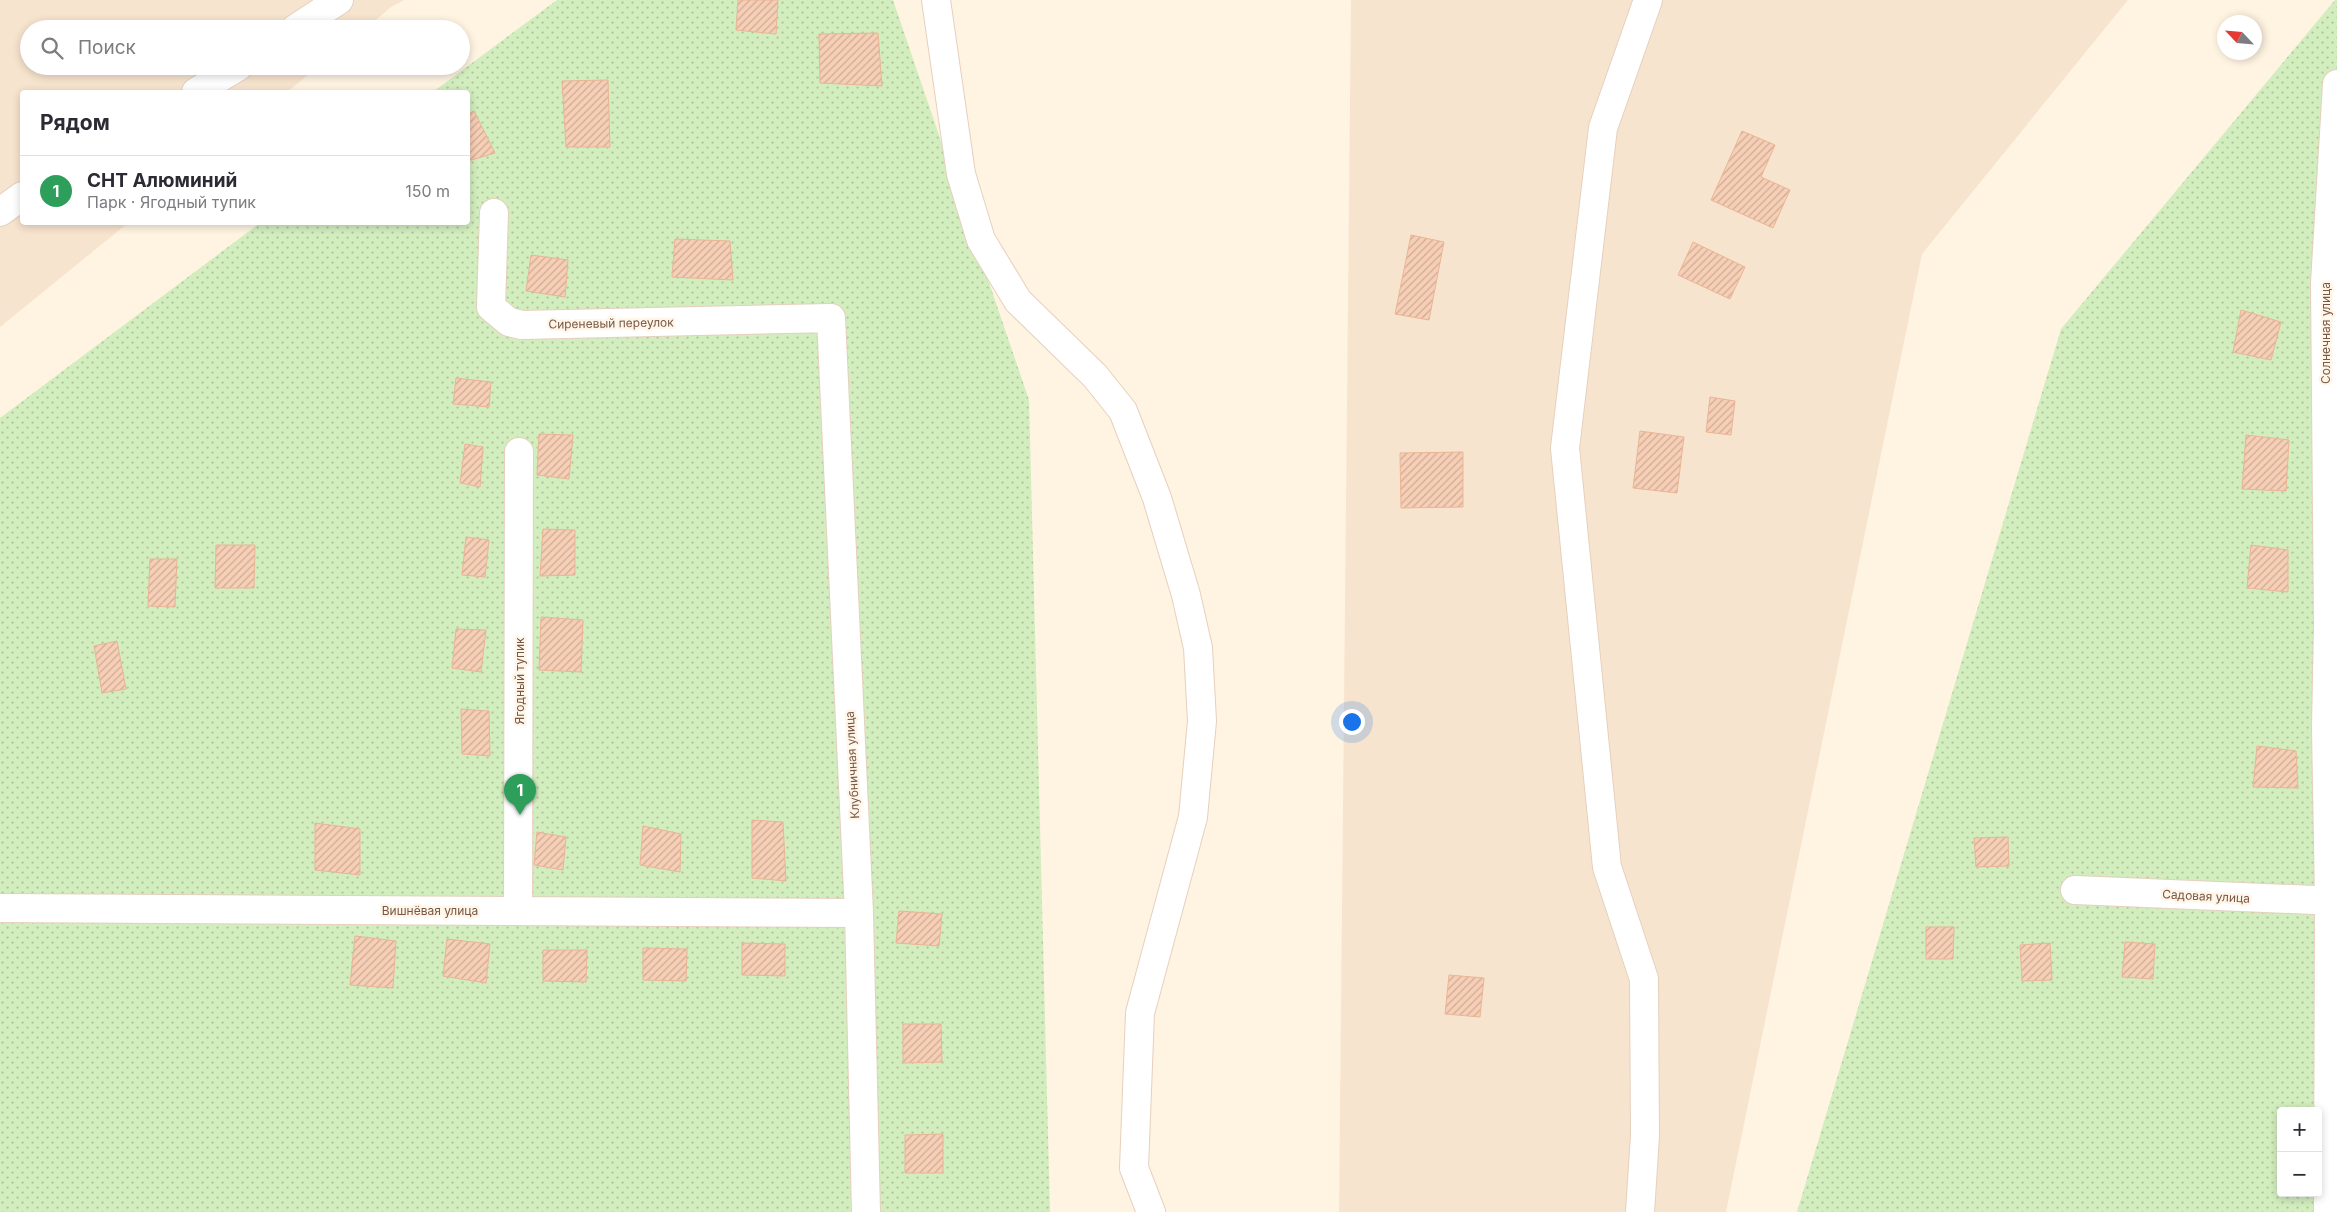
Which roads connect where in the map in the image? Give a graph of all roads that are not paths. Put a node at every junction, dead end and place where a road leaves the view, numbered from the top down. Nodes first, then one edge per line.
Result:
1 (339, 0) edge
2 (936, 0) edge
3 (1648, 0) edge
4 (309, 20) edge
5 (224, 75) edge
6 (2337, 84) edge
7 (199, 90) edge
8 (20, 197) edge
9 (0, 212) edge
10 (494, 213) dead end
11 (831, 318) joint
12 (519, 452) dead end
13 (2076, 890) dead end
14 (2333, 901) edge
15 (0, 908) edge
16 (518, 910) junction
17 (859, 913) junction
18 (866, 1212) edge
19 (1151, 1212) edge
20 (1640, 1212) edge
21 (2328, 1212) edge

1 - 4 street
2 - 19 street
3 - 20 street
5 - 7 street
6 - 14 street, Солнечная улица
8 - 9 street
10 - 11 street, Сиреневый переулок
11 - 17 street, Клубничная улица
12 - 16 street, Ягодный тупик
13 - 14 street, Садовая улица
14 - 21 street, Солнечная улица
15 - 16 street, Вишнёвая улица
16 - 17 street, Вишнёвая улица
17 - 18 street, Клубничная улица

